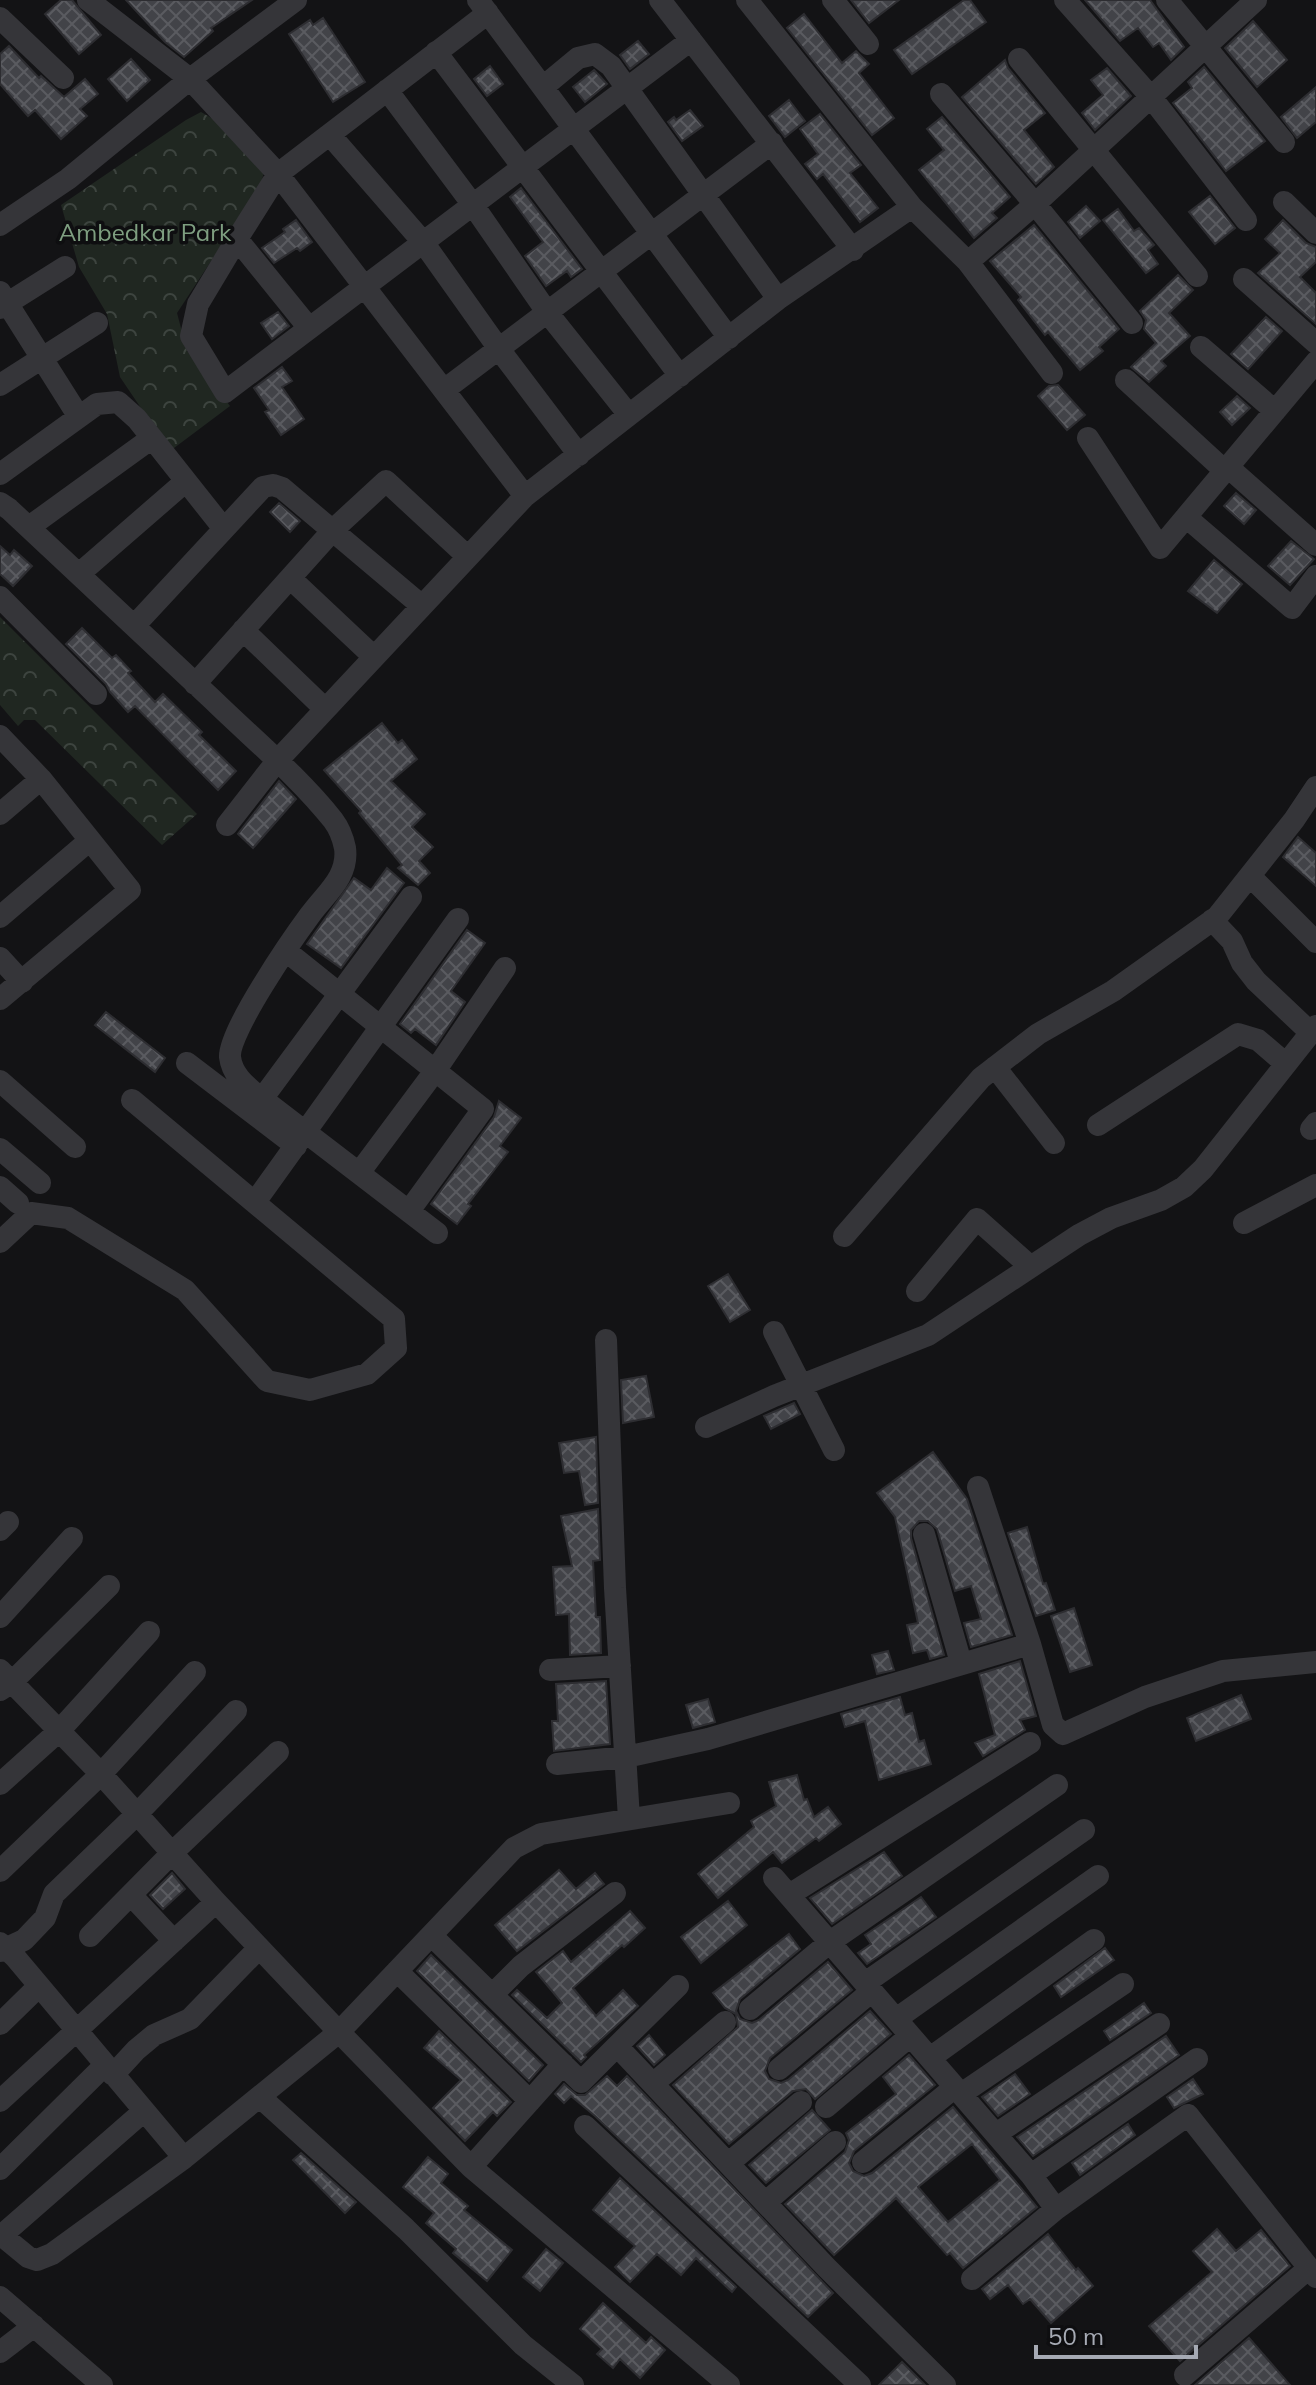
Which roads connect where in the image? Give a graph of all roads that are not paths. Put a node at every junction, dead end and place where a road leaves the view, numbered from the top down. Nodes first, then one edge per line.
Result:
1 (88, 0) edge
2 (296, 0) edge
3 (660, 0) edge
4 (747, 0) edge
5 (833, 0) edge
6 (1065, 0) edge
7 (1167, 0) edge
8 (1256, 0) edge
9 (483, 6) edge
10 (0, 18) edge
11 (691, 40) junction
12 (868, 44) dead end
13 (1206, 47) junction
14 (436, 52) junction
15 (1019, 59) dead end
16 (63, 78) dead end
17 (190, 79) junction
18 (543, 87) junction
19 (626, 88) junction
20 (387, 90) junction
21 (941, 94) dead end
22 (1151, 97) junction
23 (574, 128) junction
24 (330, 135) junction
25 (1284, 142) dead end
26 (772, 143) junction
27 (1092, 152) junction
28 (524, 166) junction
29 (278, 174) junction
30 (703, 195) junction
31 (1284, 202) dead end
32 (1035, 204) junction
33 (473, 205) junction
34 (912, 207) junction
35 (1246, 220) dead end
36 (0, 225) edge
37 (1316, 233) edge
38 (652, 234) junction
39 (237, 239) junction
40 (423, 242) junction
41 (853, 250) junction
42 (968, 262) junction
43 (65, 267) dead end
44 (601, 272) junction
45 (1197, 276) dead end
46 (1244, 279) dead end
47 (364, 286) junction
48 (778, 299) junction
49 (2, 301) edge
50 (547, 312) junction
51 (97, 323) dead end
52 (1132, 323) dead end
53 (309, 328) junction
54 (729, 338) junction
55 (1316, 343) edge
56 (1201, 347) dead end
57 (499, 349) junction
58 (42, 358) junction
59 (1316, 362) edge
60 (1052, 373) dead end
61 (680, 376) junction
62 (1126, 380) dead end
63 (0, 385) edge
64 (444, 390) junction
65 (1275, 411) junction
66 (629, 415) junction
67 (79, 417) junction
68 (152, 438) junction
69 (1088, 438) dead end
70 (579, 455) junction
71 (1226, 469) junction
72 (0, 474) edge
73 (186, 481) junction
74 (525, 496) junction
75 (0, 503) edge
76 (1186, 517) junction
77 (29, 527) junction
78 (224, 529) junction
79 (334, 529) junction
80 (1316, 545) edge
81 (468, 557) junction
82 (79, 574) junction
83 (1316, 576) edge
84 (290, 578) junction
85 (0, 597) edge
86 (422, 606) junction
87 (134, 626) junction
88 (243, 630) junction
89 (374, 657) junction
90 (195, 684) junction
91 (96, 694) dead end
92 (325, 709) junction
93 (0, 736) edge
94 (277, 761) junction
95 (41, 779) junction
96 (1316, 787) edge
97 (0, 814) edge
98 (227, 825) dead end
99 (90, 840) junction
100 (1250, 876) junction
101 (411, 897) dead end
102 (0, 917) edge
103 (458, 919) dead end
104 (1212, 920) junction
105 (1316, 942) edge
106 (286, 951) junction
107 (0, 958) edge
108 (505, 968) dead end
109 (22, 982) junction
110 (339, 994) junction
111 (0, 999) edge
112 (379, 1026) junction
113 (1313, 1029) edge
114 (187, 1063) dead end
115 (1285, 1063) junction
116 (995, 1067) junction
117 (435, 1071) junction
118 (0, 1081) edge
119 (262, 1099) junction
120 (132, 1100) dead end
121 (1098, 1125) dead end
122 (301, 1140) junction
123 (1054, 1143) dead end
124 (75, 1147) dead end
125 (0, 1149) edge
126 (359, 1173) junction
127 (40, 1183) dead end
128 (1316, 1185) edge
129 (0, 1187) edge
130 (255, 1202) junction
131 (18, 1203) dead end
132 (409, 1211) junction
133 (1244, 1223) dead end
134 (437, 1233) dead end
135 (844, 1236) dead end
136 (0, 1242) edge
137 (1031, 1267) junction
138 (917, 1291) dead end
139 (774, 1332) dead end
140 (606, 1340) dead end
141 (802, 1386) junction
142 (706, 1427) dead end
143 (834, 1450) dead end
144 (978, 1487) dead end
145 (924, 1534) dead end
146 (72, 1538) dead end
147 (109, 1586) dead end
148 (0, 1617) edge
149 (149, 1632) dead end
150 (1030, 1644) junction
151 (1316, 1662) edge
152 (961, 1663) junction
153 (620, 1666) junction
154 (550, 1670) dead end
155 (195, 1672) dead end
156 (4, 1681) edge
157 (236, 1711) dead end
158 (59, 1731) junction
159 (1030, 1743) dead end
160 (278, 1752) dead end
161 (626, 1757) junction
162 (557, 1764) dead end
163 (101, 1774) junction
164 (0, 1784) edge
165 (1057, 1785) dead end
166 (729, 1803) dead end
167 (137, 1814) junction
168 (629, 1819) junction
169 (1084, 1830) dead end
170 (172, 1853) junction
171 (0, 1871) edge
172 (1098, 1876) dead end
173 (615, 1893) dead end
174 (131, 1895) junction
175 (216, 1902) junction
176 (90, 1936) dead end
177 (432, 1936) junction
178 (1094, 1940) dead end
179 (174, 1941) junction
180 (830, 1942) junction
181 (1, 1947) edge
182 (259, 1948) junction
183 (397, 1971) junction
184 (1123, 1984) dead end
185 (39, 1986) junction
186 (678, 1986) dead end
187 (869, 1987) junction
188 (492, 1995) junction
189 (750, 2009) dead end
190 (725, 2022) dead end
191 (0, 2024) edge
192 (1159, 2024) dead end
193 (903, 2027) junction
194 (77, 2031) junction
195 (339, 2032) junction
196 (617, 2046) junction
197 (930, 2058) junction
198 (1197, 2059) dead end
199 (563, 2064) junction
200 (779, 2069) dead end
201 (109, 2070) junction
202 (654, 2083) junction
203 (958, 2091) junction
204 (260, 2097) junction
205 (0, 2101) edge
206 (530, 2101) junction
207 (801, 2102) dead end
208 (826, 2107) dead end
209 (144, 2111) junction
210 (585, 2126) dead end
211 (996, 2134) junction
212 (835, 2142) dead end
213 (184, 2158) junction
214 (863, 2162) dead end
215 (729, 2163) junction
216 (471, 2167) junction
217 (0, 2169) edge
218 (1031, 2175) junction
219 (766, 2202) junction
220 (1056, 2209) junction
221 (1, 2235) edge
222 (1313, 2272) edge
223 (972, 2279) dead end
224 (0, 2297) edge
225 (34, 2326) junction
226 (0, 2352) edge
227 (1185, 2375) dead end
228 (102, 2385) edge
229 (573, 2385) edge
230 (729, 2385) edge
231 (860, 2385) edge
232 (945, 2385) edge

1 - 17 street
2 - 17 street
3 - 11 street
4 - 34 street
5 - 12 street
6 - 22 street
7 - 13 street
8 - 13 street
9 - 14 street
9 - 18 street
10 - 16 street
11 - 19 street
11 - 26 street
13 - 22 street
13 - 25 street
14 - 20 street
14 - 28 street
15 - 27 street
17 - 29 street
17 - 36 street
18 - 19 street
18 - 23 street
19 - 23 street
19 - 30 street
20 - 24 street
20 - 33 street
21 - 32 street
22 - 27 street
22 - 35 street
23 - 28 street
23 - 38 street
24 - 29 street
24 - 40 street
26 - 30 street
26 - 41 street
27 - 32 street
27 - 45 street
28 - 33 street
28 - 44 street
29 - 39 street
29 - 47 street
30 - 38 street
30 - 48 street
31 - 37 street
32 - 42 street
32 - 52 street
33 - 40 street
33 - 50 street
34 - 41 street
34 - 42 street
38 - 44 street
38 - 54 street
39 - 53 street
39 - 53 street
40 - 47 street
40 - 57 street
41 - 48 street
42 - 60 street
43 - 49 street
44 - 50 street
44 - 61 street
46 - 55 street
47 - 53 street
47 - 64 street
48 - 54 street
49 - 58 street
50 - 57 street
50 - 66 street
51 - 58 street
54 - 61 street
56 - 65 street
57 - 64 street
57 - 70 street
58 - 63 street
58 - 67 street
59 - 65 street
61 - 66 street
62 - 71 street
64 - 74 street
65 - 71 street
66 - 70 street
67 - 68 street
67 - 72 street
68 - 73 street
68 - 77 street
69 - 76 street
70 - 74 street
71 - 76 street
71 - 80 street
73 - 78 street
73 - 82 street
74 - 81 street
75 - 77 street
76 - 83 street
77 - 82 street
78 - 79 street
78 - 87 street
79 - 81 street
79 - 84 street
79 - 86 street
81 - 86 street
82 - 87 street
84 - 88 street
84 - 89 street
85 - 91 street
86 - 89 street
87 - 90 street
88 - 90 street
88 - 92 street
89 - 92 street
90 - 94 street
92 - 94 street
93 - 95 street
94 - 98 street
94 - 106 street
95 - 97 street
95 - 99 street
96 - 100 street
99 - 102 street
99 - 109 street
100 - 104 street
100 - 105 street
101 - 110 street
103 - 112 street
104 - 113 street
104 - 116 street
106 - 110 street
106 - 119 street
107 - 109 street
108 - 117 street
109 - 111 street
110 - 112 street
110 - 119 street
112 - 117 street
112 - 122 street
113 - 115 street
114 - 122 street
115 - 121 street
115 - 137 street
116 - 123 street
116 - 135 street
117 - 126 street
117 - 132 street
118 - 124 street
119 - 122 street
120 - 130 street
122 - 126 street
122 - 130 street
125 - 127 street
126 - 132 street
128 - 133 street
129 - 131 street
130 - 136 street
132 - 134 street
137 - 138 street
137 - 141 street
139 - 141 street
140 - 153 street
141 - 142 street
141 - 143 street
144 - 150 street
145 - 152 street
146 - 148 street
147 - 156 street
149 - 158 street
150 - 151 street
150 - 152 street
152 - 161 street
153 - 154 street
153 - 161 street
155 - 163 street
156 - 158 street
157 - 167 street
158 - 163 street
158 - 164 street
159 - 180 street
160 - 170 street
161 - 162 street
161 - 168 street
163 - 167 street
163 - 171 street
165 - 180 street
166 - 168 street
167 - 170 street
167 - 181 street
168 - 177 street
169 - 187 street
170 - 174 street
170 - 175 street
172 - 193 street
173 - 188 street
174 - 176 street
174 - 179 street
175 - 179 street
175 - 182 street
177 - 183 street
177 - 188 street
178 - 197 street
179 - 194 street
180 - 187 street
180 - 189 street
181 - 185 street
182 - 195 street
182 - 201 street
183 - 195 street
183 - 206 street
184 - 203 street
185 - 191 street
185 - 194 street
186 - 196 street
187 - 193 street
187 - 200 street
188 - 199 street
190 - 202 street
192 - 211 street
193 - 197 street
193 - 208 street
194 - 201 street
194 - 205 street
195 - 204 street
195 - 216 street
196 - 199 street
196 - 202 street
197 - 203 street
198 - 218 street
199 - 206 street
201 - 209 street
201 - 217 street
202 - 215 street
203 - 211 street
203 - 214 street
204 - 213 street
204 - 229 street
206 - 216 street
207 - 215 street
209 - 213 street
209 - 221 street
210 - 231 street
211 - 218 street
212 - 219 street
213 - 221 street
215 - 219 street
216 - 230 street
218 - 220 street
219 - 232 street
220 - 222 street
220 - 223 street
222 - 227 street
224 - 225 street
225 - 226 street
225 - 228 street

